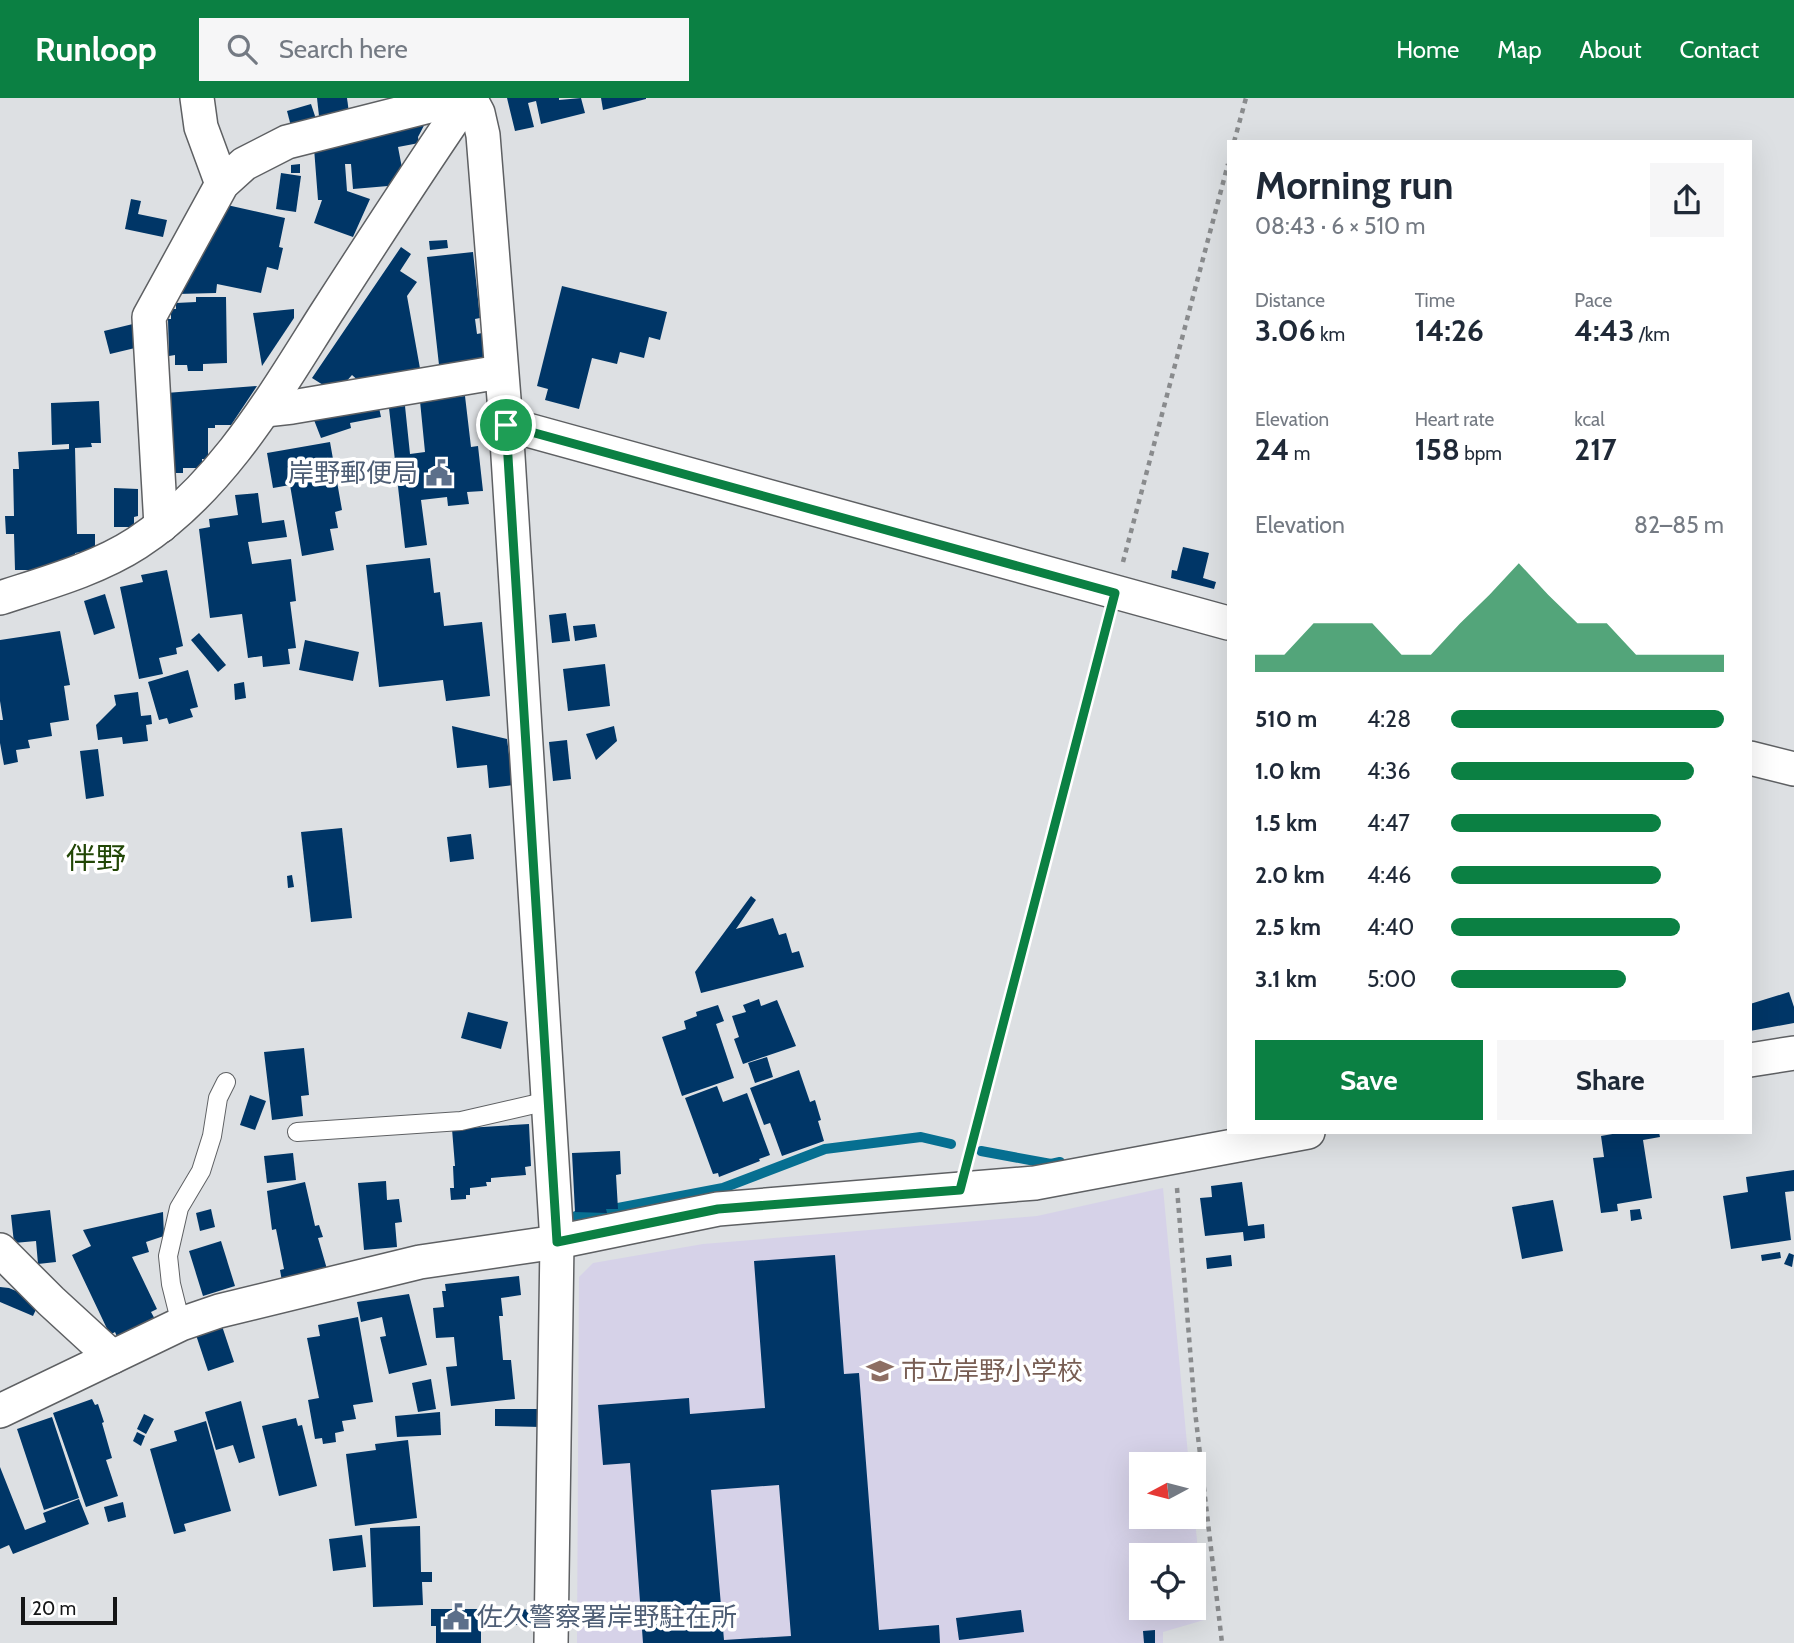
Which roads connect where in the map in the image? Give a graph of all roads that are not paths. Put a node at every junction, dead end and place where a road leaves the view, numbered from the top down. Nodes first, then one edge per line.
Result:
1 (197, 98) edge
2 (461, 98) edge
3 (469, 98) edge
4 (222, 184) junction
5 (500, 372) junction
6 (265, 410) junction
7 (506, 425) junction
8 (161, 526) junction
9 (0, 598) edge
10 (1227, 623) edge
11 (1752, 758) edge
12 (1794, 769) edge
13 (1794, 1053) edge
14 (1752, 1060) edge
15 (226, 1082) dead end
16 (548, 1101) junction
17 (297, 1132) dead end
18 (1297, 1134) edge
19 (557, 1242) junction
20 (0, 1250) edge
21 (181, 1324) junction
22 (112, 1357) junction
23 (0, 1411) edge
24 (551, 1643) edge

1 - 4 street
2 - 4 street
3 - 5 street
3 - 6 street
4 - 8 street
5 - 6 street
5 - 7 street
6 - 8 street
7 - 10 street
7 - 16 street
8 - 9 street
11 - 12 street
13 - 14 street
15 - 21 lane
16 - 17 lane
16 - 19 street
18 - 19 street
19 - 21 street
19 - 24 street
20 - 22 street
21 - 22 street
22 - 23 street

